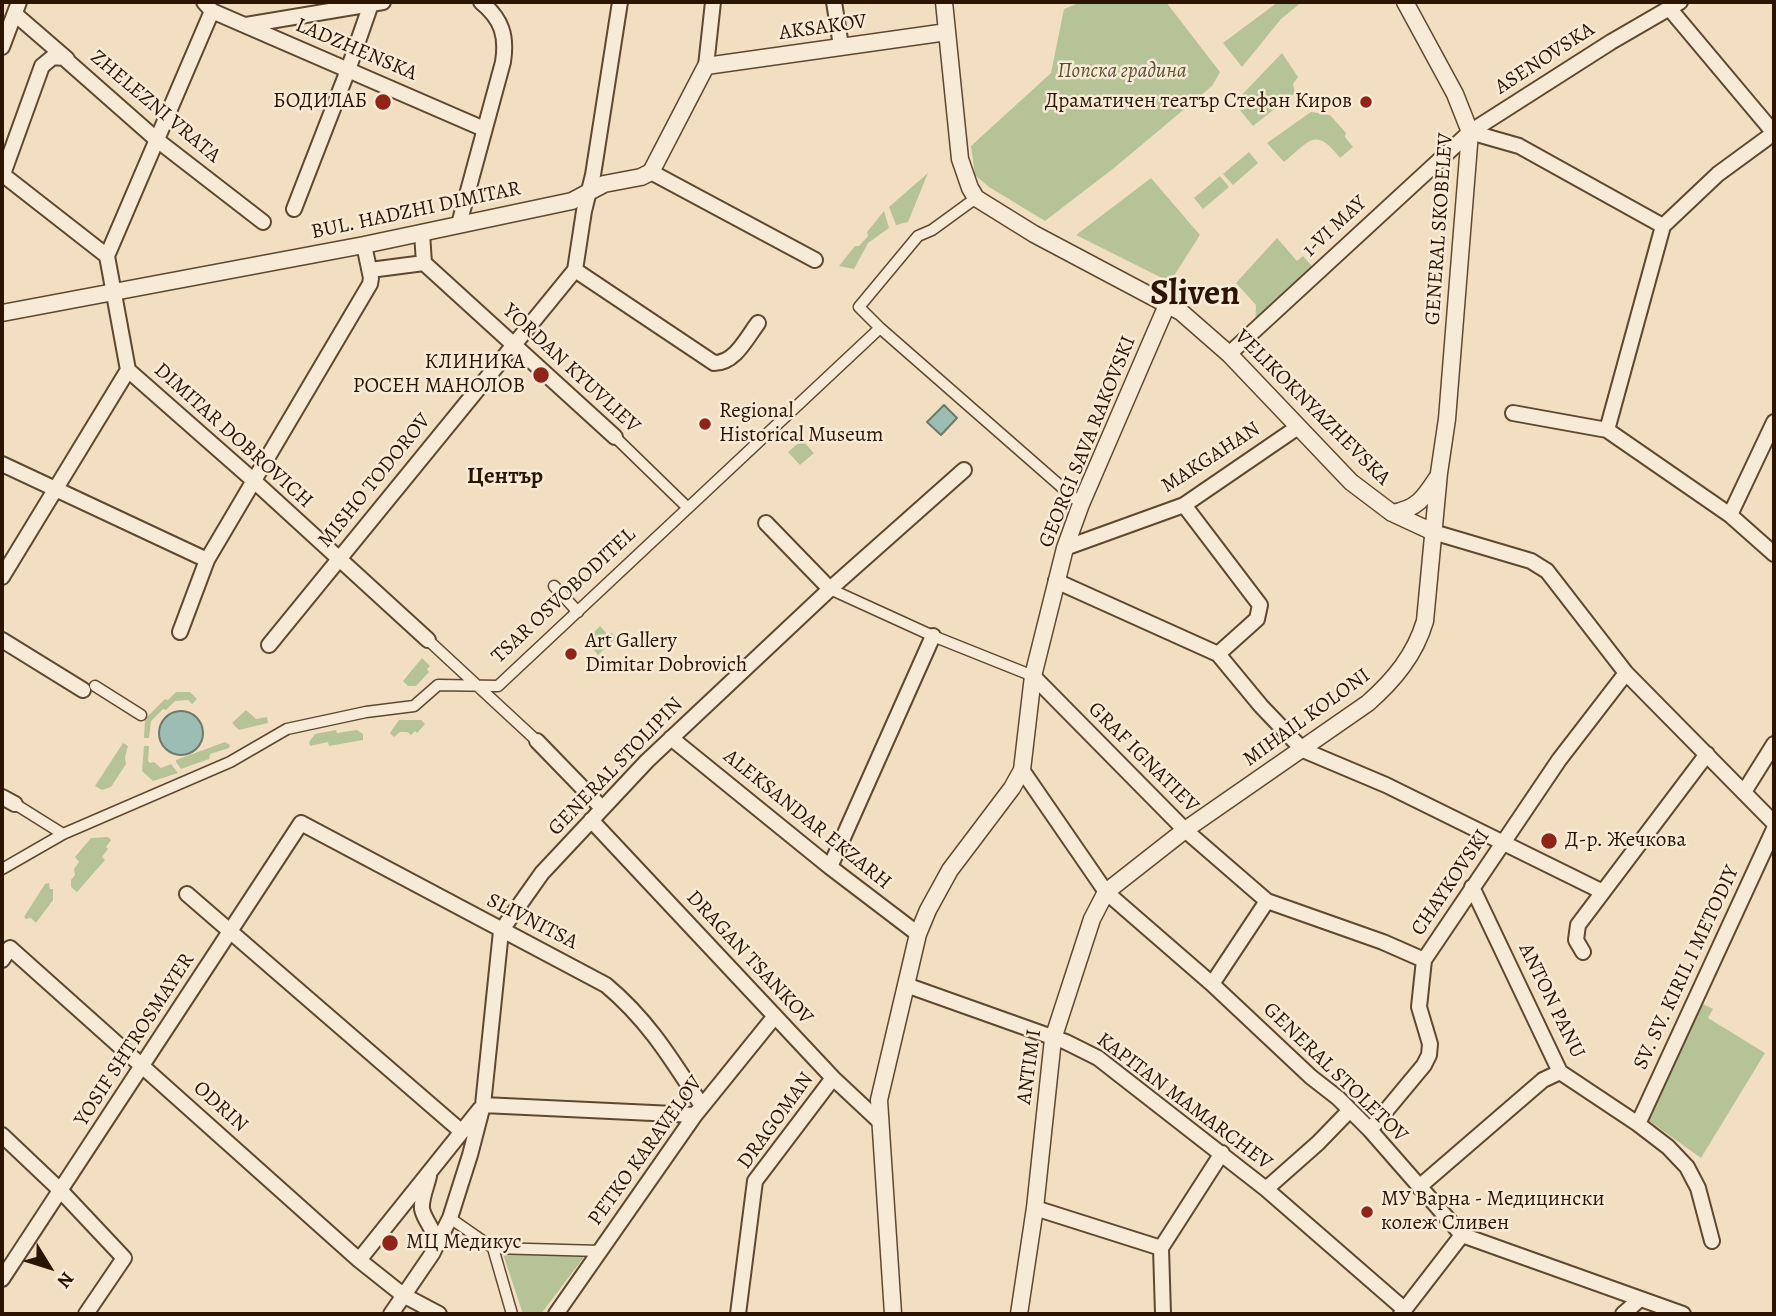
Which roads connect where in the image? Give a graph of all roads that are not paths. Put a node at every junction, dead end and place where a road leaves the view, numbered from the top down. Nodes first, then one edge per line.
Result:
1 (481, 2) edge
2 (620, 2) edge
3 (713, 2) edge
4 (834, 2) edge
5 (944, 2) edge
6 (1405, 2) edge
7 (377, 3) edge
8 (1675, 5) edge
9 (208, 6) edge
10 (17, 8) edge
11 (244, 25) junction
12 (947, 32) junction
13 (842, 46) junction
14 (2, 47) edge
15 (68, 60) junction
16 (706, 66) junction
17 (348, 70) junction
18 (484, 129) junction
19 (1470, 132) junction
20 (1774, 133) edge
21 (157, 140) junction
22 (651, 172) junction
23 (2, 174) edge
24 (589, 192) junction
25 (980, 201) junction
26 (294, 209) dead end
27 (263, 222) dead end
28 (459, 224) junction
29 (1663, 226) junction
30 (422, 233) junction
31 (364, 245) junction
32 (107, 256) junction
33 (815, 260) dead end
34 (424, 263) junction
35 (370, 270) junction
36 (575, 270) junction
37 (113, 293) junction
38 (1167, 305) junction
39 (2, 313) edge
40 (758, 323) dead end
41 (880, 328) junction
42 (514, 344) junction
43 (1229, 354) junction
44 (128, 370) junction
45 (1513, 413) dead end
46 (1774, 422) edge
47 (1298, 427) junction
48 (1607, 430) junction
49 (615, 437) joint
50 (2, 464) edge
51 (964, 470) dead end
52 (1439, 473) junction
53 (253, 480) junction
54 (56, 490) junction
55 (1081, 504) junction
56 (1184, 505) junction
57 (688, 508) junction
58 (1392, 513) junction
59 (1730, 515) junction
60 (766, 523) dead end
61 (1433, 532) junction
62 (1065, 548) junction
63 (1774, 554) edge
64 (338, 559) junction
65 (207, 560) junction
66 (2, 577) edge
67 (1056, 581) junction
68 (554, 586) dead end
69 (830, 589) junction
70 (578, 612) junction
71 (180, 632) dead end
72 (933, 636) junction
73 (428, 639) joint
74 (2, 640) edge
75 (269, 645) dead end
76 (1218, 654) junction
77 (1626, 673) junction
78 (1033, 676) junction
79 (477, 687) junction
80 (89, 688) joint
81 (141, 715) dead end
82 (671, 738) junction
83 (537, 741) joint
84 (1774, 744) edge
85 (1303, 750) junction
86 (1707, 754) junction
87 (1022, 770) junction
88 (1744, 792) junction
89 (8, 801) edge
90 (602, 808) junction
91 (591, 820) junction
92 (301, 823) joint
93 (1774, 823) edge
94 (1185, 830) junction
95 (1774, 830) edge
96 (63, 834) junction
97 (1503, 843) junction
98 (830, 867) junction
99 (2, 869) edge
100 (1472, 887) junction
101 (1106, 892) junction
102 (1603, 892) junction
103 (187, 894) dead end
104 (1267, 901) junction
105 (501, 931) junction
106 (231, 932) junction
107 (918, 934) junction
108 (1583, 952) dead end
109 (6, 954) edge
110 (1424, 960) junction
111 (1212, 984) junction
112 (905, 985) junction
113 (775, 1016) junction
114 (1053, 1039) junction
115 (143, 1066) junction
116 (1560, 1072) junction
117 (833, 1078) junction
118 (483, 1105) junction
119 (1350, 1110) junction
120 (699, 1111) junction
121 (879, 1121) junction
122 (1638, 1124) junction
123 (1370, 1130) junction
124 (462, 1132) junction
125 (2, 1135) edge
126 (1222, 1153) junction
127 (431, 1170) junction
128 (1419, 1187) junction
129 (1266, 1189) junction
130 (60, 1190) junction
131 (1035, 1208) junction
132 (450, 1218) junction
133 (1462, 1236) junction
134 (1712, 1241) dead end
135 (493, 1248) junction
136 (1161, 1248) junction
137 (600, 1251) junction
138 (432, 1254) junction
139 (359, 1260) junction
140 (2, 1279) edge
141 (403, 1295) junction
142 (1639, 1300) junction
143 (1403, 1312) edge
144 (86, 1314) edge
145 (391, 1314) edge
146 (439, 1314) edge
147 (512, 1314) edge
148 (556, 1314) edge
149 (738, 1314) edge
150 (893, 1314) edge
151 (1019, 1314) edge
152 (1163, 1314) edge
153 (1623, 1314) edge
154 (1683, 1314) edge

1 - 18 street
2 - 24 street
3 - 16 street
4 - 13 street
5 - 12 street
6 - 19 street, GENERAL SKOBELEV
7 - 11 street
7 - 17 street
8 - 19 street, ASENOVSKA
8 - 20 street
9 - 11 street, LADZHENSKA
9 - 21 street
10 - 14 street
10 - 15 street
11 - 17 street, LADZHENSKA
12 - 13 street, AKSAKOV
12 - 25 street
13 - 16 street, AKSAKOV
15 - 21 street, ZHELEZNI VRATA
15 - 23 street, ZHELEZNI VRATA
16 - 22 street
17 - 18 street, LADZHENSKA
17 - 26 street
18 - 28 street
19 - 29 street
19 - 43 street, 1-VI MAY
19 - 52 street, GENERAL SKOBELEV
20 - 29 street
21 - 27 street, ZHELEZNI VRATA
21 - 32 street
22 - 24 street, BUL. HADZHI DIMITAR
22 - 33 street
23 - 32 street
24 - 28 street, BUL. HADZHI DIMITAR
24 - 36 street
25 - 38 street, VELIKOKNYAZHEVSKA
25 - 41 street
28 - 30 street, BUL. HADZHI DIMITAR
29 - 48 street
30 - 31 street, BUL. HADZHI DIMITAR
30 - 34 street
31 - 35 street
31 - 37 street, BUL. HADZHI DIMITAR
32 - 37 street, DIMITAR DOBROVICH
34 - 35 street
34 - 42 street, YORDAN KYUVLIEV
35 - 53 street
36 - 40 street
36 - 42 street, MISHO TODOROV
37 - 39 street, BUL. HADZHI DIMITAR
37 - 44 street, DIMITAR DOBROVICH
38 - 43 street, VELIKOKNYAZHEVSKA
38 - 55 street, GEORGI SAVA RAKOVSKI
41 - 55 street
41 - 57 street, TSAR OSVOBODITEL
42 - 49 street, YORDAN KYUVLIEV
42 - 64 street, MISHO TODOROV
43 - 47 street, VELIKOKNYAZHEVSKA
44 - 53 street, DIMITAR DOBROVICH
44 - 54 street
45 - 48 street
46 - 59 street
47 - 56 street, MAKGAHAN
47 - 58 street, VELIKOKNYAZHEVSKA
48 - 59 street
49 - 57 street, YORDAN KYUVLIEV
50 - 54 street
51 - 69 street, GENERAL STOLIPIN
52 - 58 street
52 - 61 street, GENERAL SKOBELEV
53 - 64 street, DIMITAR DOBROVICH
53 - 65 street
54 - 65 street
54 - 66 street
55 - 62 street, GEORGI SAVA RAKOVSKI
56 - 62 street, MAKGAHAN
56 - 76 street
57 - 70 street, TSAR OSVOBODITEL
58 - 61 street, VELIKOKNYAZHEVSKA
59 - 63 street
60 - 69 street
61 - 77 street, VELIKOKNYAZHEVSKA
61 - 85 street, MIHAIL KOLONI
62 - 67 street, GEORGI SAVA RAKOVSKI
64 - 73 street, DIMITAR DOBROVICH
64 - 75 street, MISHO TODOROV
65 - 71 street
67 - 76 street
67 - 78 street, GEORGI SAVA RAKOVSKI
68 - 70 street
69 - 72 street, GRAF IGNATIEV
69 - 82 street, GENERAL STOLIPIN
70 - 79 street, TSAR OSVOBODITEL
72 - 78 street, GRAF IGNATIEV
72 - 98 street
73 - 79 street, DIMITAR DOBROVICH
74 - 80 street
76 - 85 street
77 - 86 street, VELIKOKNYAZHEVSKA
77 - 97 street, CHAYKOVSKI
78 - 87 street, GEORGI SAVA RAKOVSKI
78 - 94 street, GRAF IGNATIEV
79 - 83 street, DIMITAR DOBROVICH
79 - 96 street, TSAR OSVOBODITEL
80 - 81 street
82 - 90 street, GENERAL STOLIPIN
82 - 98 street, ALEKSANDAR EKZARH
83 - 90 street
84 - 88 street
85 - 94 street, MIHAIL KOLONI
85 - 97 street
86 - 88 street, VELIKOKNYAZHEVSKA
86 - 102 street
87 - 101 street, GENERAL STOLETOV
87 - 107 street, GEORGI SAVA RAKOVSKI
88 - 93 street, VELIKOKNYAZHEVSKA
89 - 96 street
90 - 91 street, GENERAL STOLIPIN
91 - 105 street, GENERAL STOLIPIN
91 - 113 street, DRAGAN TSANKOV
92 - 105 street, SLIVNITSA
92 - 106 street, YOSIF SHTROSMAYER
94 - 101 street, ANTIM I
94 - 104 street, GRAF IGNATIEV
95 - 122 street, SV. SV. KIRIL I METODIY
96 - 99 street, TSAR OSVOBODITEL
97 - 100 street, CHAYKOVSKI
97 - 102 street
98 - 107 street, ALEKSANDAR EKZARH
100 - 110 street, CHAYKOVSKI
100 - 116 street, ANTON PANU
101 - 111 street, GENERAL STOLETOV
101 - 114 street, ANTIM I
102 - 108 street
103 - 106 street
104 - 110 street, GRAF IGNATIEV
104 - 111 street
105 - 118 street, GENERAL STOLIPIN
105 - 120 street, SLIVNITSA
106 - 115 street, YOSIF SHTROSMAYER
106 - 124 street
107 - 112 street, GEORGI SAVA RAKOVSKI
109 - 115 street, ODRIN
110 - 123 street, CHAYKOVSKI
111 - 119 street, GENERAL STOLETOV
112 - 114 street, KAPITAN MAMARCHEV
112 - 121 street, GEORGI SAVA RAKOVSKI
113 - 117 street, DRAGAN TSANKOV
113 - 120 street, PETKO KARAVELOV
114 - 126 street, KAPITAN MAMARCHEV
114 - 131 street, ANTIM I
115 - 130 street, YOSIF SHTROSMAYER
115 - 139 street, ODRIN
116 - 122 street, ANTON PANU
116 - 128 street
117 - 121 street, DRAGAN TSANKOV
117 - 149 street, DRAGOMAN
118 - 120 street
118 - 124 street
118 - 132 street, GENERAL STOLIPIN
119 - 123 street, GENERAL STOLETOV
119 - 129 street
120 - 137 street, PETKO KARAVELOV
121 - 150 street, GEORGI SAVA RAKOVSKI
122 - 134 street, ANTON PANU
123 - 128 street, GENERAL STOLETOV
124 - 127 street
125 - 130 street
126 - 129 street, KAPITAN MAMARCHEV
126 - 136 street
127 - 138 street
127 - 139 street
128 - 133 street, GENERAL STOLETOV
129 - 143 street, KAPITAN MAMARCHEV
130 - 140 street, YOSIF SHTROSMAYER
130 - 144 street
131 - 136 street
131 - 151 street, ANTIM I
132 - 135 street
132 - 138 street, GENERAL STOLIPIN
133 - 142 street, GENERAL STOLETOV
133 - 143 street
135 - 137 street
135 - 147 street
136 - 152 street
137 - 148 street, PETKO KARAVELOV
138 - 141 street, GENERAL STOLIPIN
139 - 141 street, ODRIN
141 - 145 street, GENERAL STOLIPIN
141 - 146 street, ODRIN
142 - 153 street
142 - 154 street, GENERAL STOLETOV

